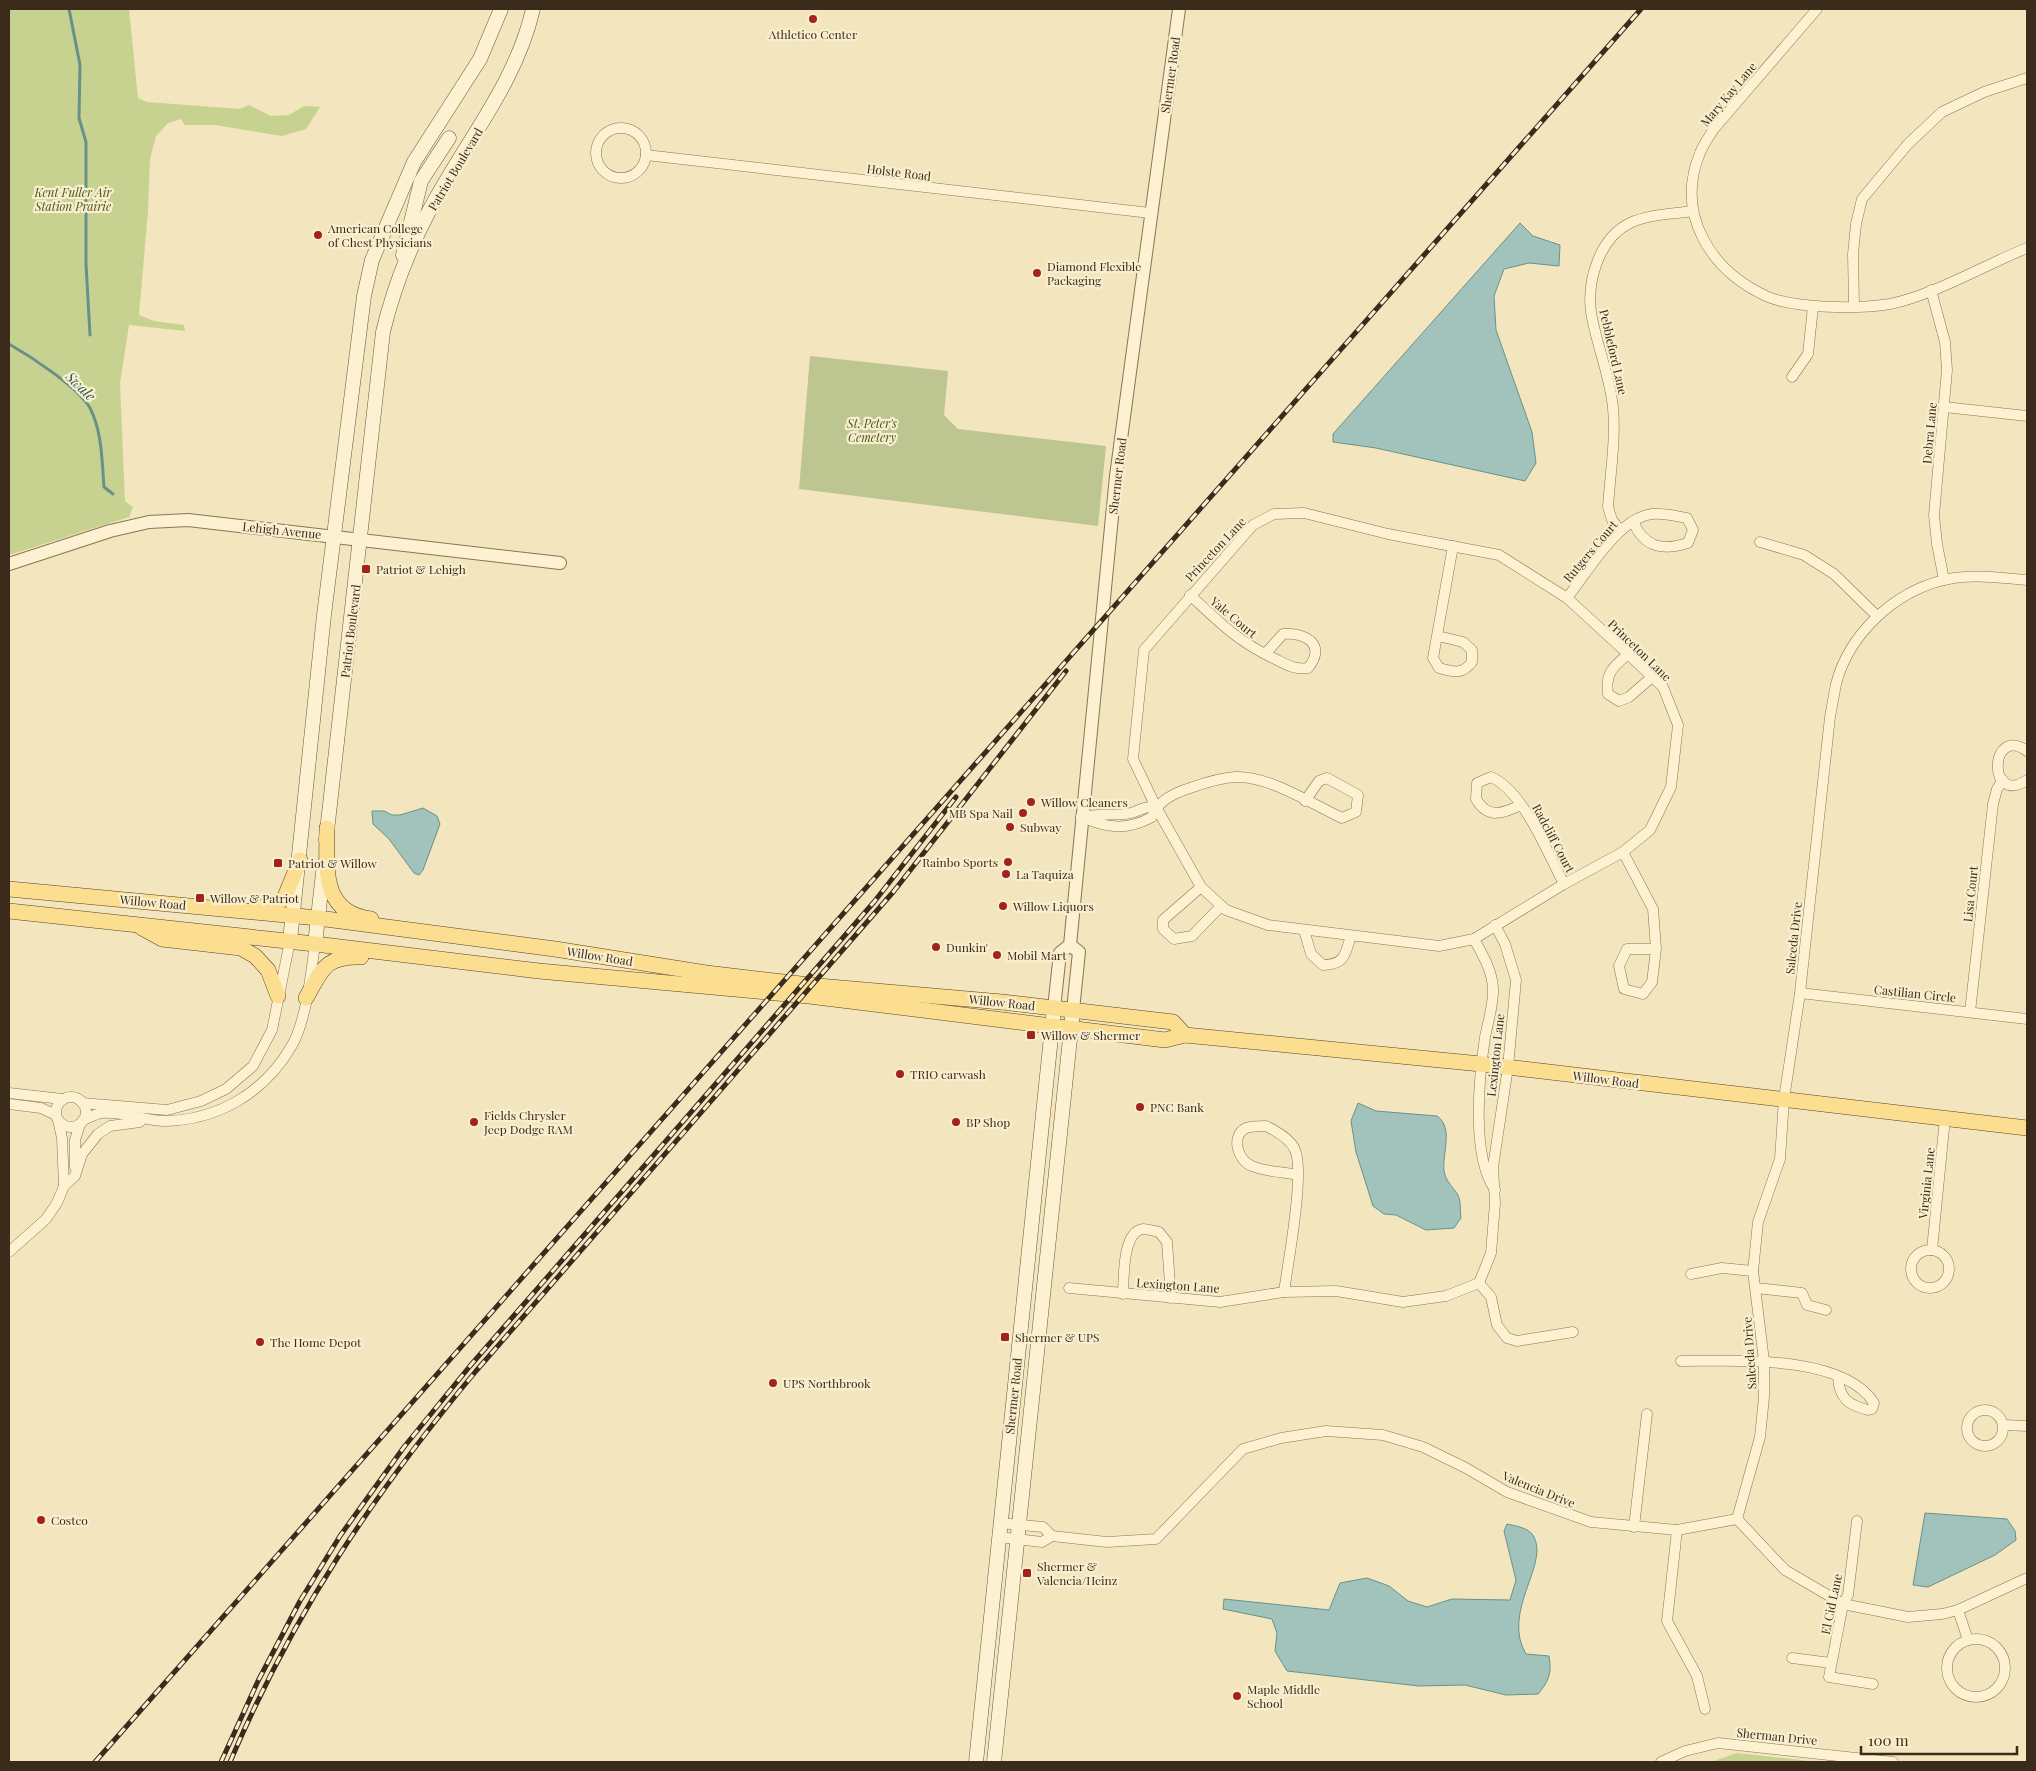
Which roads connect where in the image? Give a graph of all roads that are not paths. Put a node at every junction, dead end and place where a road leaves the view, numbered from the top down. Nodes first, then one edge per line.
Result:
1 (501, 9) edge
2 (533, 9) edge
3 (1179, 9) edge
4 (1817, 9) edge
5 (2027, 78) edge
6 (436, 129) junction
7 (475, 134) junction
8 (448, 138) junction
9 (646, 155) junction
10 (1693, 211) junction
11 (1150, 213) junction
12 (2027, 248) edge
13 (399, 278) junction
14 (1930, 290) junction
15 (1854, 305) junction
16 (1813, 307) junction
17 (1792, 377) dead end
18 (1944, 407) junction
19 (2027, 416) edge
20 (1633, 521) junction
21 (1620, 530) junction
22 (334, 536) junction
23 (361, 540) junction
24 (1760, 542) dead end
25 (1453, 546) junction
26 (560, 563) dead end
27 (9, 564) edge
28 (1944, 580) junction
29 (2027, 580) edge
30 (1190, 595) junction
31 (1567, 598) junction
32 (1876, 616) junction
33 (1438, 636) dead end
34 (1265, 654) junction
35 (1628, 654) junction
36 (1652, 677) junction
37 (2027, 752) edge
38 (2002, 780) junction
39 (2027, 780) edge
40 (1306, 801) junction
41 (1521, 805) junction
42 (1156, 807) junction
43 (1081, 817) junction
44 (327, 828) junction
45 (1623, 852) junction
46 (300, 860) junction
47 (1564, 884) junction
48 (1201, 887) junction
49 (9, 889) edge
50 (1222, 906) junction
51 (9, 910) edge
52 (231, 910) junction
53 (293, 916) junction
54 (318, 918) junction
55 (134, 924) junction
56 (1495, 926) junction
57 (1304, 930) junction
58 (1351, 936) junction
59 (1474, 939) junction
60 (290, 941) junction
61 (315, 944) junction
62 (1070, 945) junction
63 (554, 949) junction
64 (1656, 949) junction
65 (539, 971) junction
66 (1800, 993) junction
67 (278, 996) junction
68 (306, 998) junction
69 (1054, 1008) junction
70 (1073, 1010) junction
71 (1970, 1012) junction
72 (2027, 1019) edge
73 (1052, 1027) junction
74 (1071, 1029) junction
75 (1185, 1035) junction
76 (1481, 1064) junction
77 (1508, 1067) junction
78 (9, 1093) edge
79 (62, 1099) junction
80 (1784, 1099) junction
81 (82, 1102) junction
82 (9, 1104) edge
83 (57, 1117) junction
84 (1945, 1118) junction
85 (153, 1121) junction
86 (82, 1122) junction
87 (2027, 1128) edge
88 (1480, 1140) junction
89 (1496, 1140) junction
90 (1298, 1175) junction
91 (75, 1176) junction
92 (64, 1186) junction
93 (1495, 1190) junction
94 (1932, 1250) dead end
95 (9, 1252) edge
96 (1753, 1271) junction
97 (1691, 1274) dead end
98 (1478, 1283) junction
99 (1069, 1288) dead end
100 (1756, 1288) junction
101 (1284, 1292) junction
102 (1123, 1294) junction
103 (1172, 1298) junction
104 (1826, 1310) dead end
105 (1572, 1332) dead end
106 (1764, 1360) junction
107 (1682, 1361) dead end
108 (1838, 1377) dead end
109 (1647, 1414) dead end
110 (2004, 1426) dead end
111 (2027, 1426) edge
112 (1736, 1519) junction
113 (1857, 1521) dead end
114 (1000, 1523) junction
115 (1019, 1525) junction
116 (1634, 1527) junction
117 (1676, 1530) junction
118 (1052, 1536) junction
119 (999, 1537) junction
120 (1017, 1539) junction
121 (2027, 1578) edge
122 (1843, 1604) junction
123 (1958, 1610) junction
124 (1968, 1640) junction
125 (1792, 1658) dead end
126 (1832, 1663) junction
127 (1873, 1684) dead end
128 (1705, 1709) dead end
129 (976, 1762) edge
130 (994, 1762) edge
131 (1661, 1762) edge
132 (1893, 1762) edge

1 - 6 main road, Patriot Boulevard
2 - 7 main road, Patriot Boulevard
3 - 11 street, Shermer Road
4 - 10 street, Mary Kay Lane
5 - 15 street
6 - 8 main road
6 - 22 main road, Patriot Boulevard
7 - 8 main road
7 - 13 main road, Patriot Boulevard
8 - 13 main road
9 - 9 street
9 - 11 street, Holste Road
10 - 16 street, Mary Kay Lane
10 - 21 street, Pebbleford Lane
11 - 43 street, Shermer Road
12 - 14 street, Mary Kay Lane
13 - 23 main road, Patriot Boulevard
14 - 15 street, Mary Kay Lane
14 - 18 street, Debra Lane
15 - 16 street, Mary Kay Lane
16 - 17 street
18 - 19 street
18 - 28 street, Debra Lane
20 - 20 street, Rutgers Court
20 - 21 street, Rutgers Court
21 - 31 street, Rutgers Court
22 - 23 street, Lehigh Avenue
22 - 27 street, Lehigh Avenue
22 - 46 main road, Patriot Boulevard
23 - 26 street, Lehigh Avenue
23 - 44 main road, Patriot Boulevard
24 - 32 street
25 - 30 street, Princeton Lane
25 - 31 street, Princeton Lane
25 - 33 street
28 - 29 street, Salceda Drive
28 - 32 street, Salceda Drive
30 - 34 street, Yale Court
30 - 42 street, Princeton Lane
31 - 35 street, Princeton Lane
32 - 66 street, Salceda Drive
34 - 34 street, Yale Court
35 - 36 street, Princeton Lane
35 - 36 street
36 - 45 street, Princeton Lane
37 - 38 street, Lisa Court
38 - 39 street
38 - 71 street, Lisa Court
40 - 40 street
40 - 42 street
41 - 41 street, Radcliff Court
41 - 47 street, Radcliff Court
42 - 43 street
42 - 48 street, Princeton Lane
43 - 62 street, Shermer Road
44 - 54 main road, Patriot Boulevard
44 - 63 main road
45 - 47 street, Princeton Lane
45 - 64 street
46 - 52 main road
46 - 53 main road, Patriot Boulevard
47 - 56 street, Princeton Lane
48 - 50 street, Princeton Lane
48 - 50 street
49 - 52 main road, Willow Road
50 - 57 street, Princeton Lane
51 - 55 main road, Willow Road
52 - 53 main road, Willow Road
53 - 54 main road, Willow Road
53 - 60 main road, Patriot Boulevard
54 - 61 main road, Patriot Boulevard
54 - 63 main road, Willow Road
55 - 60 main road, Willow Road
55 - 67 main road
56 - 59 street, Princeton Lane
56 - 77 street, Lexington Lane
57 - 58 street, Princeton Lane
57 - 58 street
58 - 59 street, Princeton Lane
59 - 76 street, Lexington Lane
60 - 61 main road, Willow Road
60 - 67 street, Patriot Boulevard
61 - 65 main road, Willow Road
61 - 68 street, Patriot Boulevard
62 - 69 street, Shermer Road
62 - 70 street, Shermer Road
63 - 69 main road, Willow Road
64 - 64 street
65 - 68 main road
65 - 73 main road, Willow Road
66 - 71 street, Castilian Circle
66 - 80 street, Salceda Drive
67 - 81 street, Patriot Boulevard
68 - 85 street, Patriot Boulevard
69 - 70 main road, Willow Road
69 - 73 main road, Shermer Road
70 - 74 main road, Shermer Road
70 - 75 main road, Willow Road
71 - 72 street, Castilian Circle
73 - 74 main road, Willow Road
73 - 114 main road, Shermer Road
74 - 75 main road, Willow Road
74 - 115 main road, Shermer Road
75 - 76 main road, Willow Road
76 - 77 main road, Willow Road
76 - 88 street, Lexington Lane
77 - 80 main road, Willow Road
77 - 89 street, Lexington Lane
78 - 79 street, Patriot Boulevard
79 - 81 street, Patriot Boulevard
79 - 83 street
80 - 84 main road, Willow Road
80 - 96 street, Salceda Drive
81 - 86 street
82 - 83 street, Patriot Boulevard
83 - 86 street, Patriot Boulevard
83 - 92 street
84 - 87 main road, Willow Road
84 - 94 street, Virginia Lane
85 - 86 street, Patriot Boulevard
85 - 91 street
86 - 91 street
88 - 89 street
88 - 93 street, Lexington Lane
89 - 93 street, Lexington Lane
90 - 90 street
90 - 101 street
91 - 92 street
92 - 95 street
93 - 98 street, Lexington Lane
96 - 97 street
96 - 100 street, Salceda Drive
98 - 101 street, Lexington Lane
98 - 105 street
99 - 102 street, Lexington Lane
100 - 104 street
100 - 106 street, Salceda Drive
101 - 103 street, Lexington Lane
102 - 103 street, Lexington Lane
102 - 103 street
106 - 107 street
106 - 108 street
106 - 112 street, Salceda Drive
109 - 116 street
110 - 111 street
112 - 117 street, Valencia Drive
112 - 122 street
113 - 122 street, El Cid Lane
114 - 115 street, Valencia Drive
114 - 119 main road, Shermer Road
115 - 118 street, Valencia Drive
115 - 120 main road, Shermer Road
116 - 117 street, Valencia Drive
116 - 118 street, Valencia Drive
117 - 128 street
118 - 120 street, Valencia Drive
119 - 120 street, Valencia Drive
119 - 129 main road, Shermer Road
120 - 130 main road, Shermer Road
121 - 123 street
122 - 123 street
122 - 126 street, El Cid Lane
123 - 124 street
124 - 124 street
125 - 126 street
126 - 127 street
131 - 132 street, Sherman Drive

